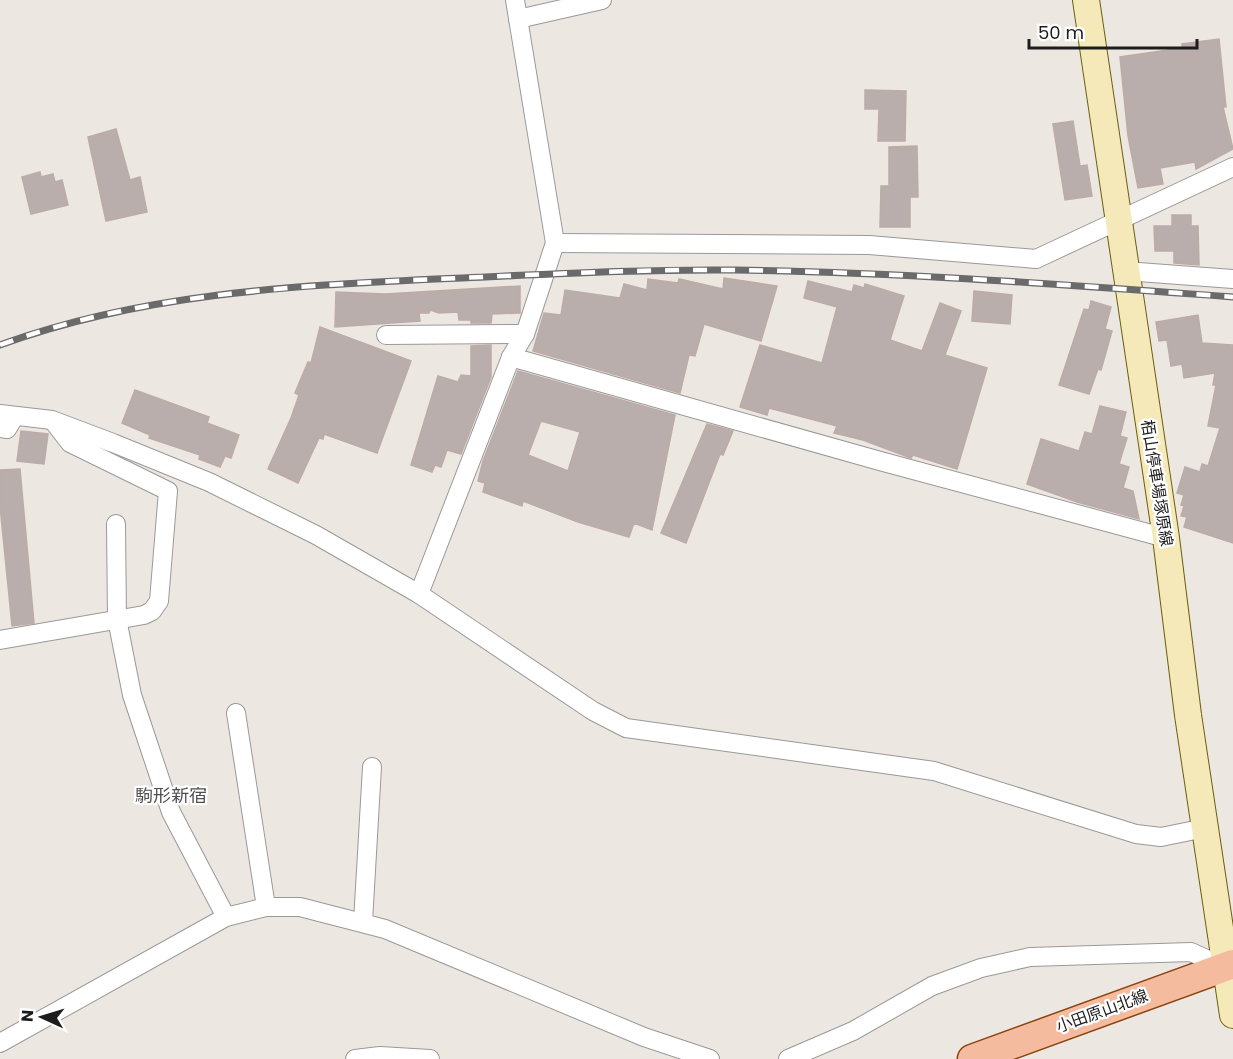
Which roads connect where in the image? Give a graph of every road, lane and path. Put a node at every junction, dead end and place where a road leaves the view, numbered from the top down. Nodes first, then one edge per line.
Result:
1 (515, 0) edge
2 (602, 0) edge
3 (1086, 0) edge
4 (518, 19) junction
5 (1233, 166) edge
6 (1118, 221) junction
7 (555, 243) junction
8 (1125, 271) junction
9 (1233, 279) edge
10 (525, 334) junction
11 (386, 335) dead end
12 (511, 357) junction
13 (8, 415) edge
14 (52, 420) junction
15 (0, 429) edge
16 (116, 524) dead end
17 (1166, 538) junction
18 (419, 594) junction
19 (117, 620) junction
20 (0, 640) edge
21 (236, 713) dead end
22 (372, 767) dead end
23 (1205, 828) junction
24 (266, 907) junction
25 (226, 917) junction
26 (363, 922) junction
27 (1228, 965) edge
28 (1233, 1015) edge
29 (0, 1043) edge
30 (380, 1058) edge
31 (355, 1059) edge
32 (430, 1059) edge
33 (710, 1059) edge
34 (788, 1059) edge
35 (974, 1059) edge

1 - 4 street
2 - 4 street
3 - 6 main road, 栢山停車場塚原線
4 - 7 street
5 - 6 street
6 - 7 street
6 - 8 main road, 栢山停車場塚原線
7 - 10 street
8 - 9 street
8 - 17 main road, 栢山停車場塚原線
10 - 11 street
10 - 12 street
12 - 17 street
12 - 18 street
13 - 14 street
13 - 15 street
14 - 18 street
14 - 19 street
16 - 19 street
17 - 23 main road, 栢山停車場塚原線
18 - 23 street
19 - 20 street
19 - 25 street
21 - 24 street
22 - 26 street
23 - 27 main road, 栢山停車場塚原線
24 - 25 street
24 - 26 street
25 - 29 street
26 - 33 street
27 - 28 main road, 栢山停車場塚原線
27 - 34 street
27 - 35 main road, 小田原山北線
30 - 31 street
30 - 32 street

